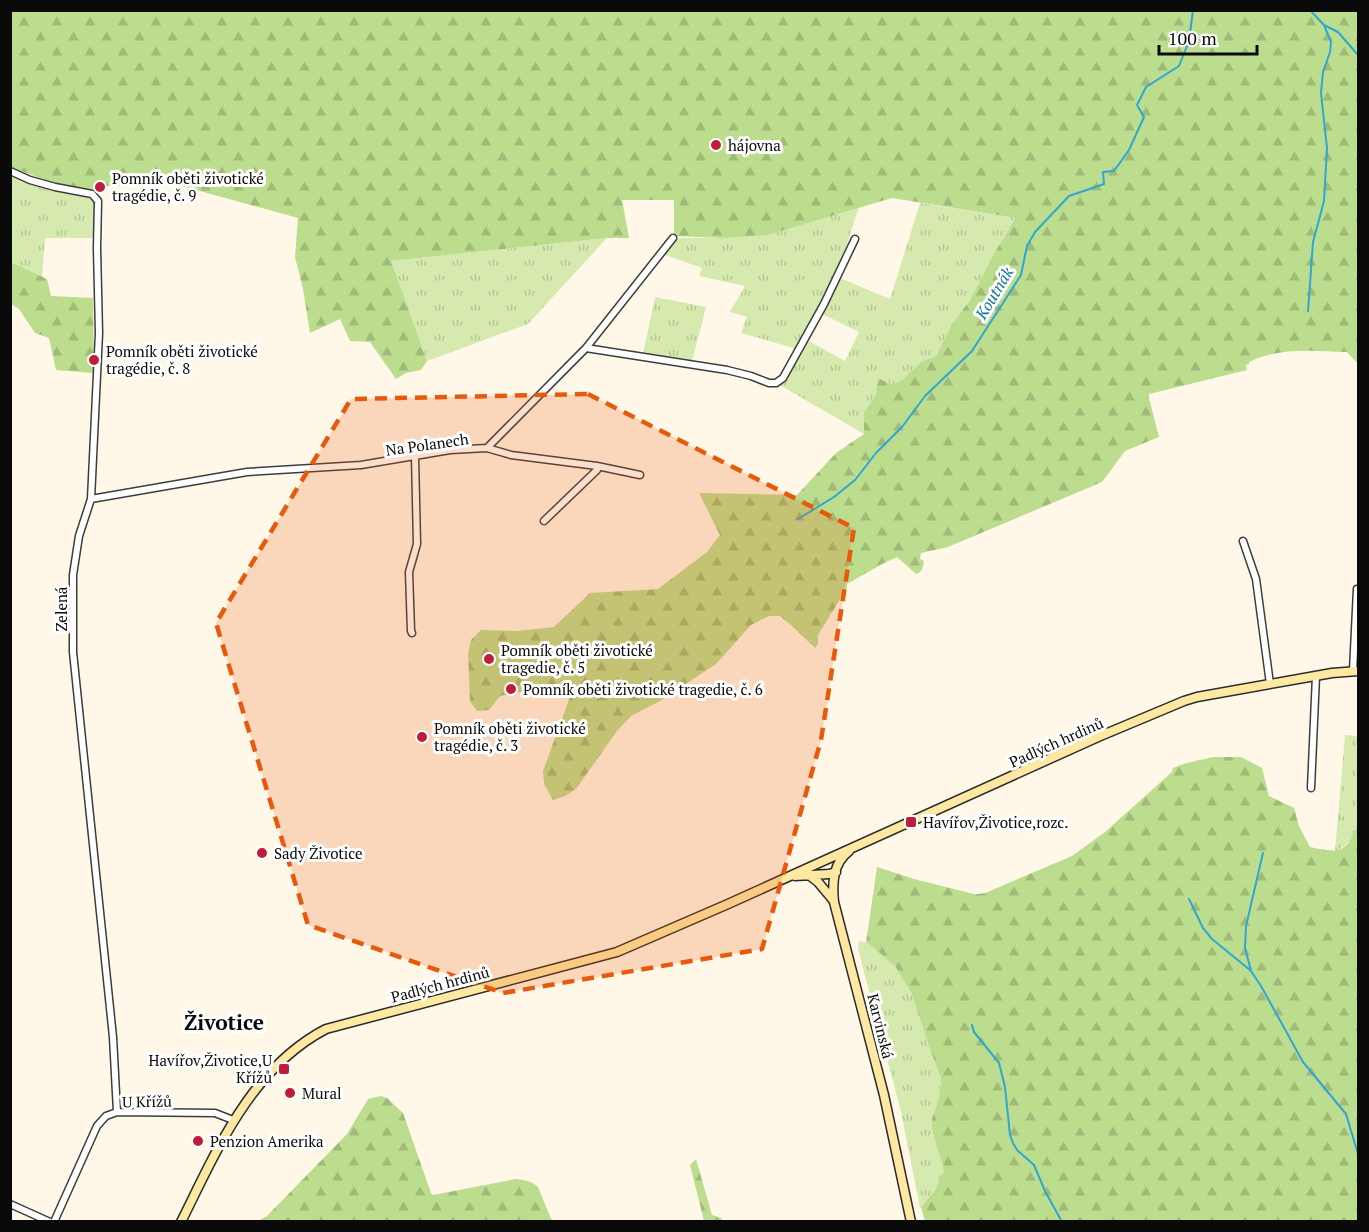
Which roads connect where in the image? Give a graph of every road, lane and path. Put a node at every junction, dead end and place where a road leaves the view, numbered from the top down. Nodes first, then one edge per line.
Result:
1 (10, 171) edge
2 (673, 238) dead end
3 (855, 239) dead end
4 (586, 348) junction
5 (487, 448) junction
6 (416, 456) junction
7 (597, 466) junction
8 (640, 475) dead end
9 (91, 499) junction
10 (544, 521) dead end
11 (1243, 541) dead end
12 (1359, 590) edge
13 (412, 633) dead end
14 (1356, 671) edge
15 (1316, 676) junction
16 (1270, 684) junction
17 (1311, 789) dead end
18 (857, 846) junction
19 (817, 863) junction
20 (836, 872) junction
21 (809, 875) junction
22 (788, 877) junction
23 (834, 902) junction
24 (117, 1112) junction
25 (233, 1120) junction
26 (10, 1204) edge
27 (52, 1221) edge
28 (181, 1221) edge
29 (911, 1221) edge

1 - 9 street, Zelená
2 - 4 street, Na Polanech
3 - 4 street
4 - 5 street, Na Polanech
5 - 6 street, Na Polanech
5 - 7 street
6 - 9 street, Na Polanech
6 - 13 street
7 - 8 street
7 - 10 street
9 - 24 street, Zelená
11 - 16 street
12 - 14 street, Padlých hrdinů
14 - 15 main road, Padlých hrdinů
15 - 16 main road, Padlých hrdinů
15 - 17 street
16 - 18 main road, Padlých hrdinů
18 - 19 main road, Padlých hrdinů
18 - 20 main road
19 - 20 main road
19 - 22 main road, Padlých hrdinů
20 - 21 main road, Padlých hrdinů
20 - 23 main road, Karvinská
21 - 22 main road, Padlých hrdinů
21 - 23 main road
22 - 25 main road, Padlých hrdinů
23 - 29 main road, Karvinská
24 - 25 street, U Křížů
24 - 27 street, U Křížů
25 - 28 main road, Padlých hrdinů
26 - 27 street, U Křížů

